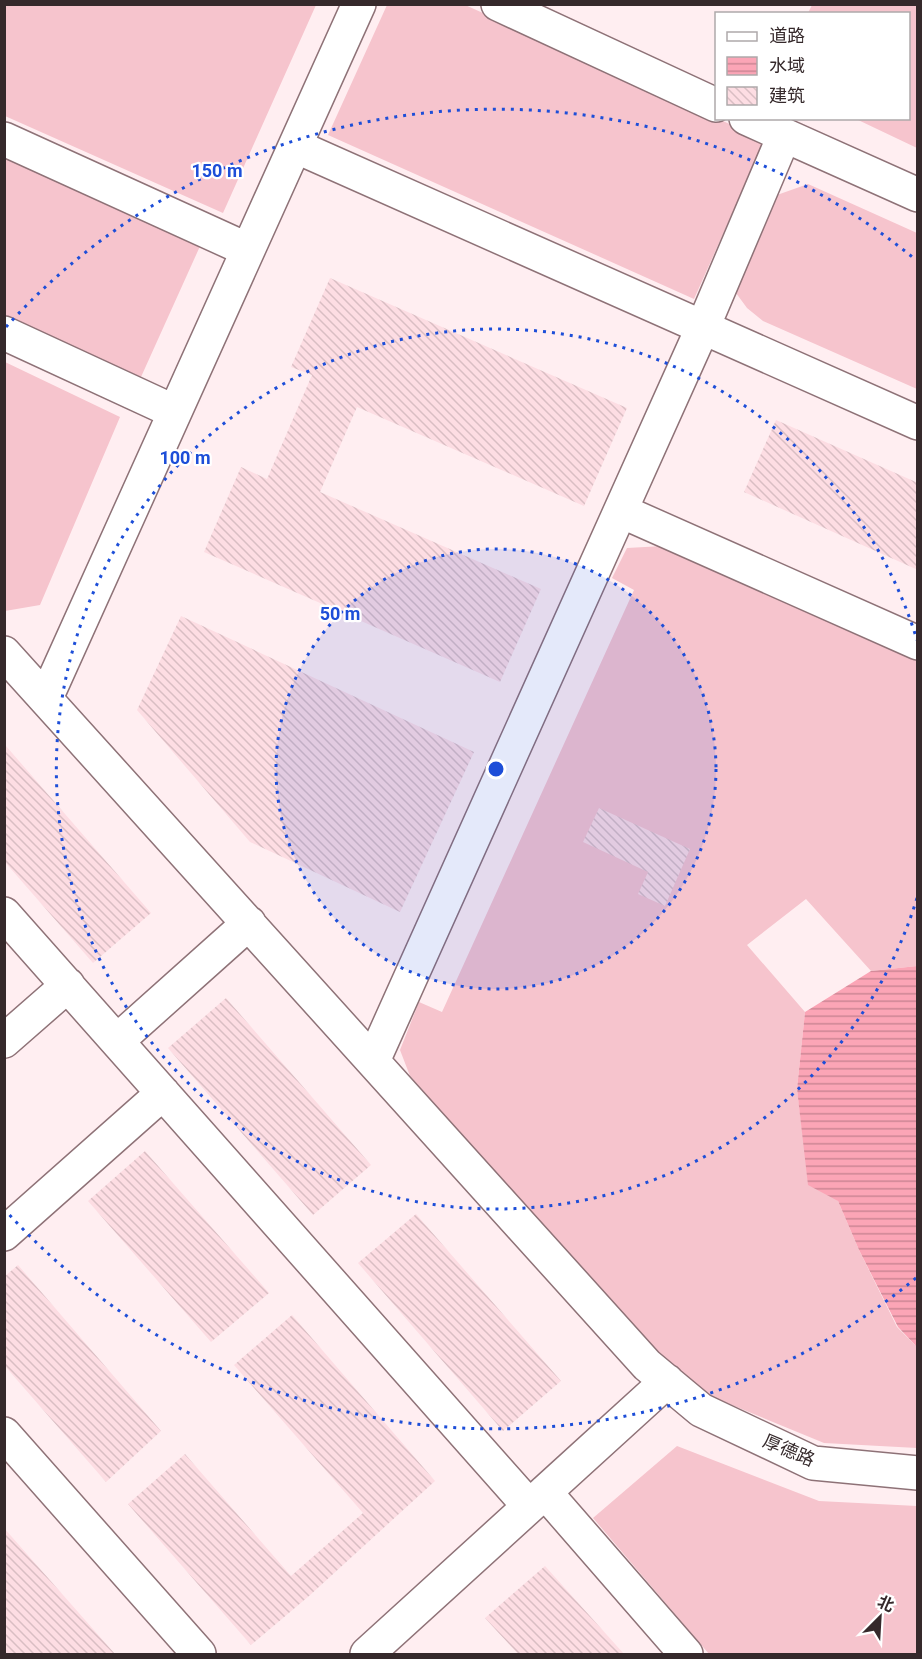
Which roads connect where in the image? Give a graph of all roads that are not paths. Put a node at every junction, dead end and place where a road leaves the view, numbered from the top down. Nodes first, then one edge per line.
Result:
1 (359, 4) edge
2 (498, 4) edge
3 (715, 104) edge
4 (750, 120) edge
5 (784, 136) junction
6 (4, 139) edge
7 (295, 146) junction
8 (918, 195) edge
9 (248, 250) junction
10 (703, 327) junction
11 (4, 333) edge
12 (175, 412) junction
13 (918, 423) edge
14 (621, 511) junction
15 (918, 643) edge
16 (9, 666) edge
17 (46, 698) junction
18 (4, 914) edge
19 (249, 923) junction
20 (68, 985) junction
21 (4, 1041) edge
22 (117, 1041) junction
23 (373, 1061) junction
24 (163, 1093) junction
25 (4, 1234) edge
26 (667, 1381) junction
27 (4, 1434) edge
28 (918, 1473) edge
29 (537, 1499) junction
30 (199, 1654) edge
31 (367, 1654) edge
32 (686, 1654) edge

1 - 7 lane
2 - 3 lane
4 - 5 lane
5 - 8 lane
5 - 10 lane
6 - 9 lane
7 - 9 lane
7 - 10 lane
9 - 12 lane
10 - 13 lane
10 - 14 lane
11 - 12 lane
12 - 17 lane
14 - 15 lane
14 - 23 lane
16 - 17 lane, 厚德路
17 - 19 lane, 厚德路
18 - 20 lane
19 - 22 lane
19 - 23 lane, 厚德路
20 - 21 lane
20 - 22 lane
22 - 24 lane
23 - 26 lane, 厚德路
24 - 25 lane
24 - 29 lane
26 - 28 lane, 厚德路
26 - 29 lane
27 - 30 lane
29 - 31 lane
29 - 32 lane

